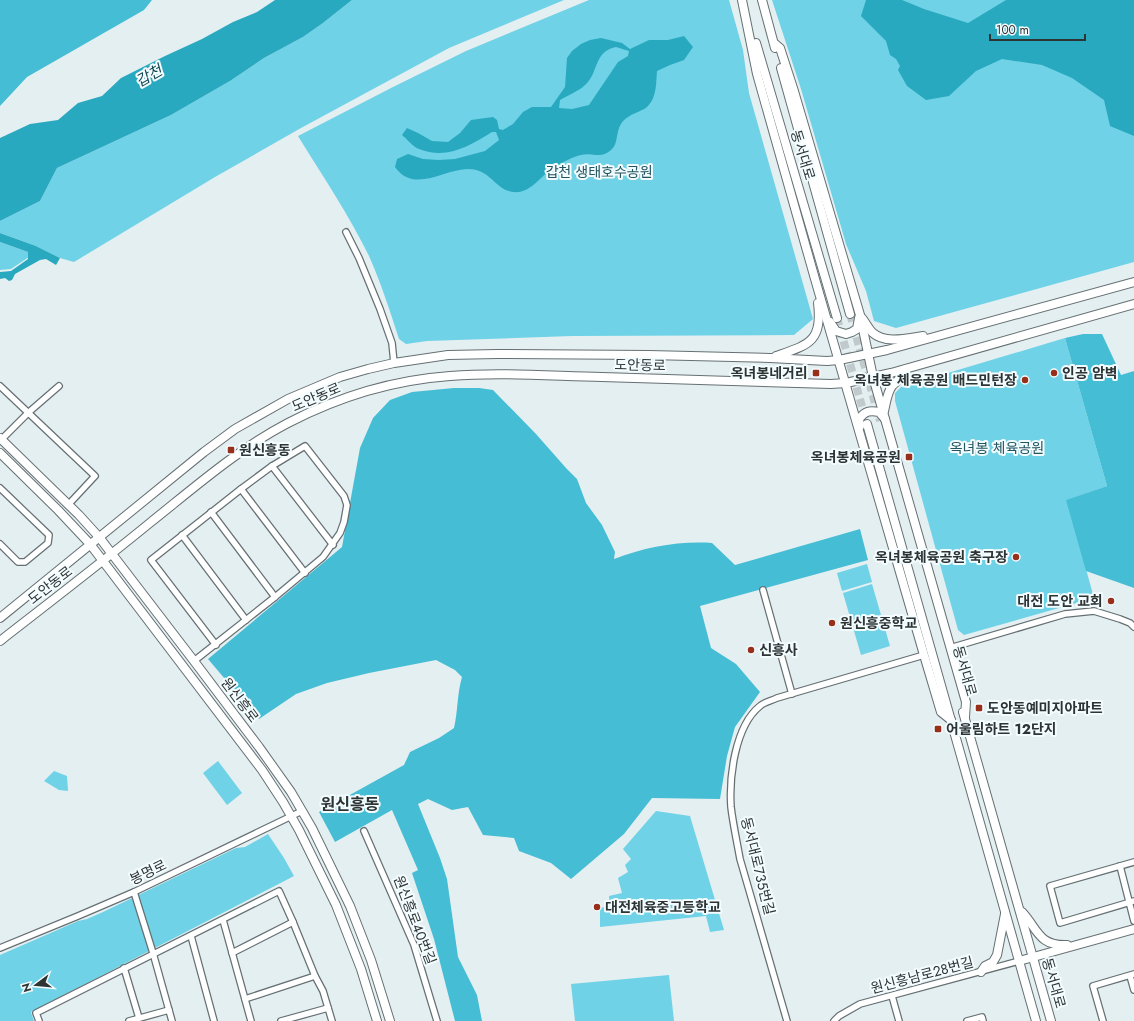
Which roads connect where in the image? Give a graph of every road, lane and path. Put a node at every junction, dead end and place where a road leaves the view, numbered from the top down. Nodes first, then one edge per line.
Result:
1 (743, 0) edge
2 (762, 0) edge
3 (774, 43) junction
4 (755, 49) junction
5 (346, 232) dead end
6 (815, 279) junction
7 (1134, 282) edge
8 (1134, 304) edge
9 (850, 314) tunnel mouth
10 (860, 315) junction
11 (837, 318) tunnel mouth
12 (827, 319) junction
13 (948, 334) junction
14 (868, 354) junction
15 (770, 358) junction
16 (839, 360) junction
17 (394, 363) junction
18 (906, 368) junction
19 (873, 377) junction
20 (846, 383) junction
21 (0, 386) edge
22 (59, 386) dead end
23 (29, 412) junction
24 (884, 412) junction
25 (884, 423) junction
26 (867, 424) tunnel mouth
27 (860, 434) junction
28 (1, 440) edge
29 (0, 453) edge
30 (272, 466) junction
31 (0, 488) edge
32 (240, 488) junction
33 (68, 505) junction
34 (211, 512) junction
35 (182, 536) junction
36 (99, 537) junction
37 (0, 544) edge
38 (90, 544) junction
39 (333, 545) junction
40 (112, 554) junction
41 (103, 561) junction
42 (305, 573) junction
43 (762, 590) dead end
44 (275, 597) junction
45 (0, 618) edge
46 (246, 620) junction
47 (1134, 627) edge
48 (0, 641) edge
49 (216, 645) junction
50 (950, 648) junction
51 (924, 655) junction
52 (194, 661) junction
53 (792, 694) junction
54 (965, 717) junction
55 (951, 720) junction
56 (302, 811) junction
57 (291, 816) junction
58 (364, 831) dead end
59 (1134, 862) edge
60 (1120, 866) junction
61 (134, 892) junction
62 (1132, 902) edge
63 (1019, 909) junction
64 (1006, 913) junction
65 (223, 920) junction
66 (1134, 920) edge
67 (293, 922) junction
68 (1134, 929) edge
69 (191, 936) junction
70 (1080, 944) junction
71 (0, 948) edge
72 (153, 953) junction
73 (232, 953) junction
74 (1033, 957) junction
75 (1019, 961) junction
76 (124, 968) junction
77 (981, 972) junction
78 (1132, 975) edge
79 (315, 976) junction
80 (1134, 990) edge
81 (892, 996) junction
82 (245, 999) junction
83 (328, 1008) junction
84 (169, 1010) junction
85 (139, 1018) junction
86 (39, 1021) edge
87 (129, 1021) edge
88 (172, 1021) edge
89 (214, 1021) edge
90 (251, 1021) edge
91 (281, 1021) edge
92 (332, 1021) edge
93 (377, 1021) edge
94 (390, 1021) edge
95 (437, 1021) edge
96 (787, 1021) edge
97 (834, 1021) edge
98 (899, 1021) edge
99 (967, 1021) edge
100 (983, 1021) edge
101 (1036, 1021) edge
102 (1051, 1021) edge
103 (1103, 1021) edge

1 - 4 street
2 - 3 street, 동서대로
3 - 9 street, 동서대로
3 - 10 street
4 - 6 street
4 - 11 street, 동서대로
5 - 17 street
6 - 12 street
6 - 15 street
7 - 13 street
8 - 18 street, 도안동로
10 - 12 street
10 - 13 street
10 - 14 street
12 - 16 street
13 - 14 street, 도안동로
14 - 16 street, 도안동로
14 - 19 street
15 - 16 street, 도안동로
15 - 17 street, 도안동로
16 - 20 street
17 - 36 street, 도안동로
18 - 19 street, 도안동로
18 - 24 street
19 - 20 street, 도안동로
19 - 24 street
20 - 27 street
20 - 40 street, 도안동로
21 - 23 street
22 - 23 street
23 - 28 street
23 - 33 street
24 - 25 street
25 - 27 street
25 - 50 street
25 - 54 street, 동서대로
26 - 55 street, 동서대로
27 - 51 street
28 - 33 street, 원신흥로
29 - 38 street, 원신흥로
30 - 32 street
30 - 39 street
30 - 39 street
31 - 37 street
32 - 34 street
32 - 42 street
33 - 36 street, 원신흥로
34 - 35 street
34 - 44 street
35 - 46 street
35 - 49 street
36 - 38 street, 도안동로
36 - 40 street, 원신흥로
38 - 41 street, 원신흥로
38 - 45 street, 도안동로
39 - 42 street
40 - 41 street, 도안동로
40 - 52 street, 원신흥로
41 - 48 street, 도안동로
41 - 57 street, 원신흥로
42 - 44 street
43 - 53 street
44 - 46 street
46 - 49 street
47 - 50 street
49 - 52 street
50 - 54 street
51 - 53 street, 동서대로735번길
51 - 55 street
52 - 56 street, 원신흥로
53 - 96 street, 동서대로735번길
54 - 63 street, 동서대로
55 - 64 street, 동서대로
56 - 57 street, 봉명로
56 - 94 street, 원신흥로
57 - 61 street, 봉명로
57 - 93 street, 원신흥로
58 - 95 street, 원신흥로40번길
59 - 60 street
60 - 62 street
60 - 62 street
61 - 71 street, 봉명로
61 - 72 street
62 - 66 street
63 - 70 street
63 - 74 street, 동서대로
64 - 75 street, 동서대로
64 - 77 street
65 - 67 street
65 - 69 street
65 - 73 street
67 - 73 street
67 - 79 street
68 - 70 street
69 - 72 street
69 - 89 street
70 - 74 street
72 - 76 street
72 - 84 street
73 - 82 street
74 - 75 street
74 - 102 street, 동서대로
75 - 77 street, 원신흥남로28번길
75 - 101 street, 동서대로
76 - 85 street
76 - 86 street
77 - 81 street, 원신흥남로28번길
78 - 80 street
78 - 103 street
79 - 82 street
79 - 83 street
81 - 97 street, 원신흥남로28번길
81 - 98 street
82 - 90 street
83 - 91 street
83 - 92 street
84 - 85 street
84 - 88 street
85 - 87 street
99 - 100 street

